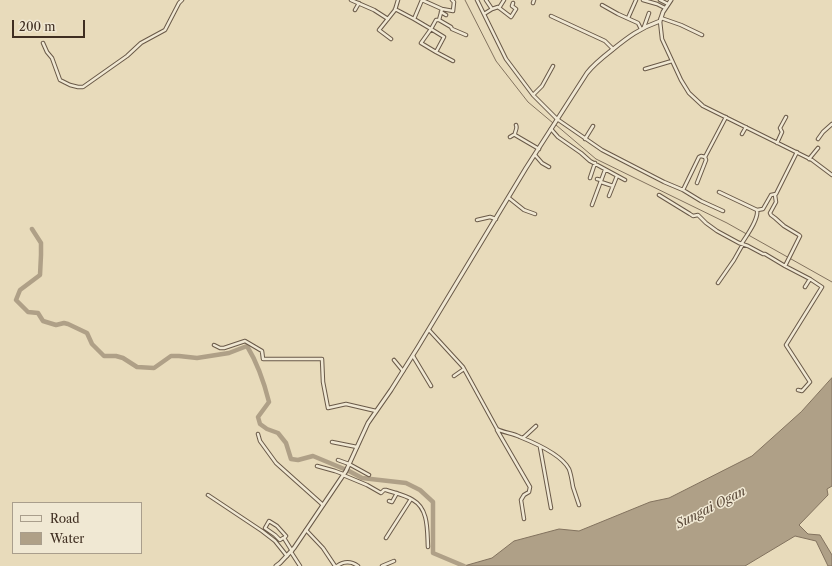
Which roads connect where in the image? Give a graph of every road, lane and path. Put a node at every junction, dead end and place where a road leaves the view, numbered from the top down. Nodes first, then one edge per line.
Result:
1 (182, 0) edge
2 (351, 0) edge
3 (398, 0) edge
4 (422, 0) edge
5 (452, 0) edge
6 (477, 0) edge
7 (486, 0) edge
8 (504, 0) edge
9 (632, 0) edge
10 (643, 0) edge
11 (660, 0) edge
12 (671, 0) edge
13 (354, 1) edge
14 (636, 1) edge
15 (513, 2) dead end
16 (359, 3) junction
17 (668, 4) junction
18 (602, 5) dead end
19 (442, 8) junction
20 (499, 8) junction
21 (666, 8) junction
22 (396, 9) junction
23 (492, 9) junction
24 (355, 10) dead end
25 (441, 12) junction
26 (649, 13) dead end
27 (484, 14) junction
28 (446, 15) dead end
29 (551, 16) dead end
30 (628, 18) junction
31 (388, 19) junction
32 (414, 19) junction
33 (439, 20) junction
34 (661, 20) junction
35 (643, 28) junction
36 (431, 29) junction
37 (466, 35) dead end
38 (702, 35) dead end
39 (392, 39) dead end
40 (43, 43) dead end
41 (613, 49) junction
42 (436, 52) junction
43 (453, 61) dead end
44 (672, 61) junction
45 (553, 66) dead end
46 (645, 69) dead end
47 (533, 95) junction
48 (726, 117) junction
49 (786, 118) dead end
50 (556, 120) junction
51 (832, 124) edge
52 (516, 125) dead end
53 (593, 126) dead end
54 (746, 127) junction
55 (551, 129) junction
56 (515, 134) junction
57 (742, 134) dead end
58 (510, 137) dead end
59 (585, 139) junction
60 (818, 139) dead end
61 (777, 143) junction
62 (538, 148) junction
63 (818, 148) dead end
64 (797, 152) junction
65 (535, 155) junction
66 (705, 157) junction
67 (809, 159) junction
68 (594, 163) junction
69 (549, 167) dead end
70 (605, 170) junction
71 (832, 175) edge
72 (617, 176) junction
73 (590, 178) dead end
74 (596, 179) dead end
75 (625, 180) dead end
76 (601, 181) junction
77 (697, 183) dead end
78 (613, 186) junction
79 (683, 190) junction
80 (719, 192) dead end
81 (658, 195) dead end
82 (775, 195) junction
83 (609, 196) dead end
84 (509, 198) junction
85 (592, 205) dead end
86 (757, 210) junction
87 (722, 211) dead end
88 (535, 214) dead end
89 (496, 219) junction
90 (477, 220) dead end
91 (743, 243) junction
92 (786, 264) junction
93 (810, 279) junction
94 (718, 283) dead end
95 (805, 287) dead end
96 (429, 330) junction
97 (214, 345) dead end
98 (413, 356) junction
99 (394, 360) dead end
100 (464, 369) junction
101 (403, 371) junction
102 (454, 376) dead end
103 (431, 386) dead end
104 (798, 390) dead end
105 (376, 411) junction
106 (536, 426) dead end
107 (497, 429) junction
108 (258, 434) dead end
109 (522, 438) junction
110 (332, 442) dead end
111 (357, 446) junction
112 (540, 446) junction
113 (338, 460) dead end
114 (349, 464) junction
115 (317, 466) dead end
116 (343, 475) junction
117 (369, 475) dead end
118 (397, 493) junction
119 (208, 495) dead end
120 (411, 499) junction
121 (389, 501) dead end
122 (323, 505) junction
123 (579, 505) dead end
124 (551, 508) dead end
125 (524, 519) dead end
126 (306, 530) junction
127 (284, 538) junction
128 (386, 538) dead end
129 (428, 546) dead end
130 (291, 551) junction
131 (287, 556) junction
132 (394, 561) dead end
133 (276, 566) edge
134 (300, 566) edge
135 (336, 566) edge
136 (358, 566) edge
137 (382, 566) edge

1 - 40 street
2 - 13 street
3 - 22 street
4 - 19 street
4 - 32 street
5 - 19 street
6 - 27 street
7 - 23 street
8 - 20 street
9 - 14 street
10 - 21 street
11 - 17 street
12 - 17 street
13 - 16 street
14 - 30 street
15 - 20 street
16 - 24 street
16 - 31 street
17 - 21 street
18 - 30 street
19 - 25 street
20 - 23 street
21 - 34 street
22 - 31 street
22 - 32 street
23 - 27 street
25 - 28 street
25 - 33 street
26 - 35 street
27 - 47 street
29 - 41 street
30 - 35 street
31 - 39 street
32 - 36 street
33 - 36 street
33 - 37 street
34 - 35 street
34 - 38 street
34 - 44 street
35 - 41 street
36 - 42 street
36 - 42 street
41 - 50 street
42 - 43 street
44 - 46 street
44 - 48 street
45 - 47 street
47 - 50 street
48 - 54 street
48 - 66 street
49 - 61 street
50 - 55 street
50 - 59 street
51 - 60 street
52 - 56 street
53 - 59 street
54 - 57 street
54 - 61 street
55 - 62 street
55 - 68 street
56 - 58 street
56 - 62 street
59 - 79 street
61 - 64 street
62 - 65 street
63 - 67 street
64 - 67 street
64 - 82 street
65 - 69 street
65 - 84 street
66 - 77 street
66 - 79 street
67 - 71 street
68 - 70 street
68 - 73 street
70 - 72 street
70 - 76 street
72 - 75 street
72 - 78 street
74 - 76 street
76 - 78 street
76 - 85 street
78 - 83 street
79 - 87 street
80 - 86 street
81 - 91 street
82 - 86 street
82 - 92 street
84 - 88 street
84 - 89 street
86 - 91 street
89 - 90 street
89 - 96 street
91 - 92 street
91 - 94 street
92 - 93 street
93 - 95 street
93 - 104 street
96 - 98 street
96 - 100 street
97 - 105 street
98 - 101 street
98 - 103 street
99 - 101 street
100 - 102 street
100 - 107 street
101 - 105 street
105 - 111 street
106 - 109 street
107 - 109 street
107 - 125 street
108 - 122 street
109 - 112 street
110 - 111 street
111 - 114 street
112 - 123 street
112 - 124 street
113 - 114 street
114 - 116 street
114 - 117 street
115 - 116 street
116 - 118 street
116 - 122 street
118 - 120 street
118 - 121 street
119 - 131 street
120 - 128 street
120 - 129 street
122 - 126 street
126 - 130 street
126 - 135 street
127 - 127 street
127 - 130 street
130 - 131 street
130 - 134 street
131 - 133 street
132 - 137 street
135 - 136 street

